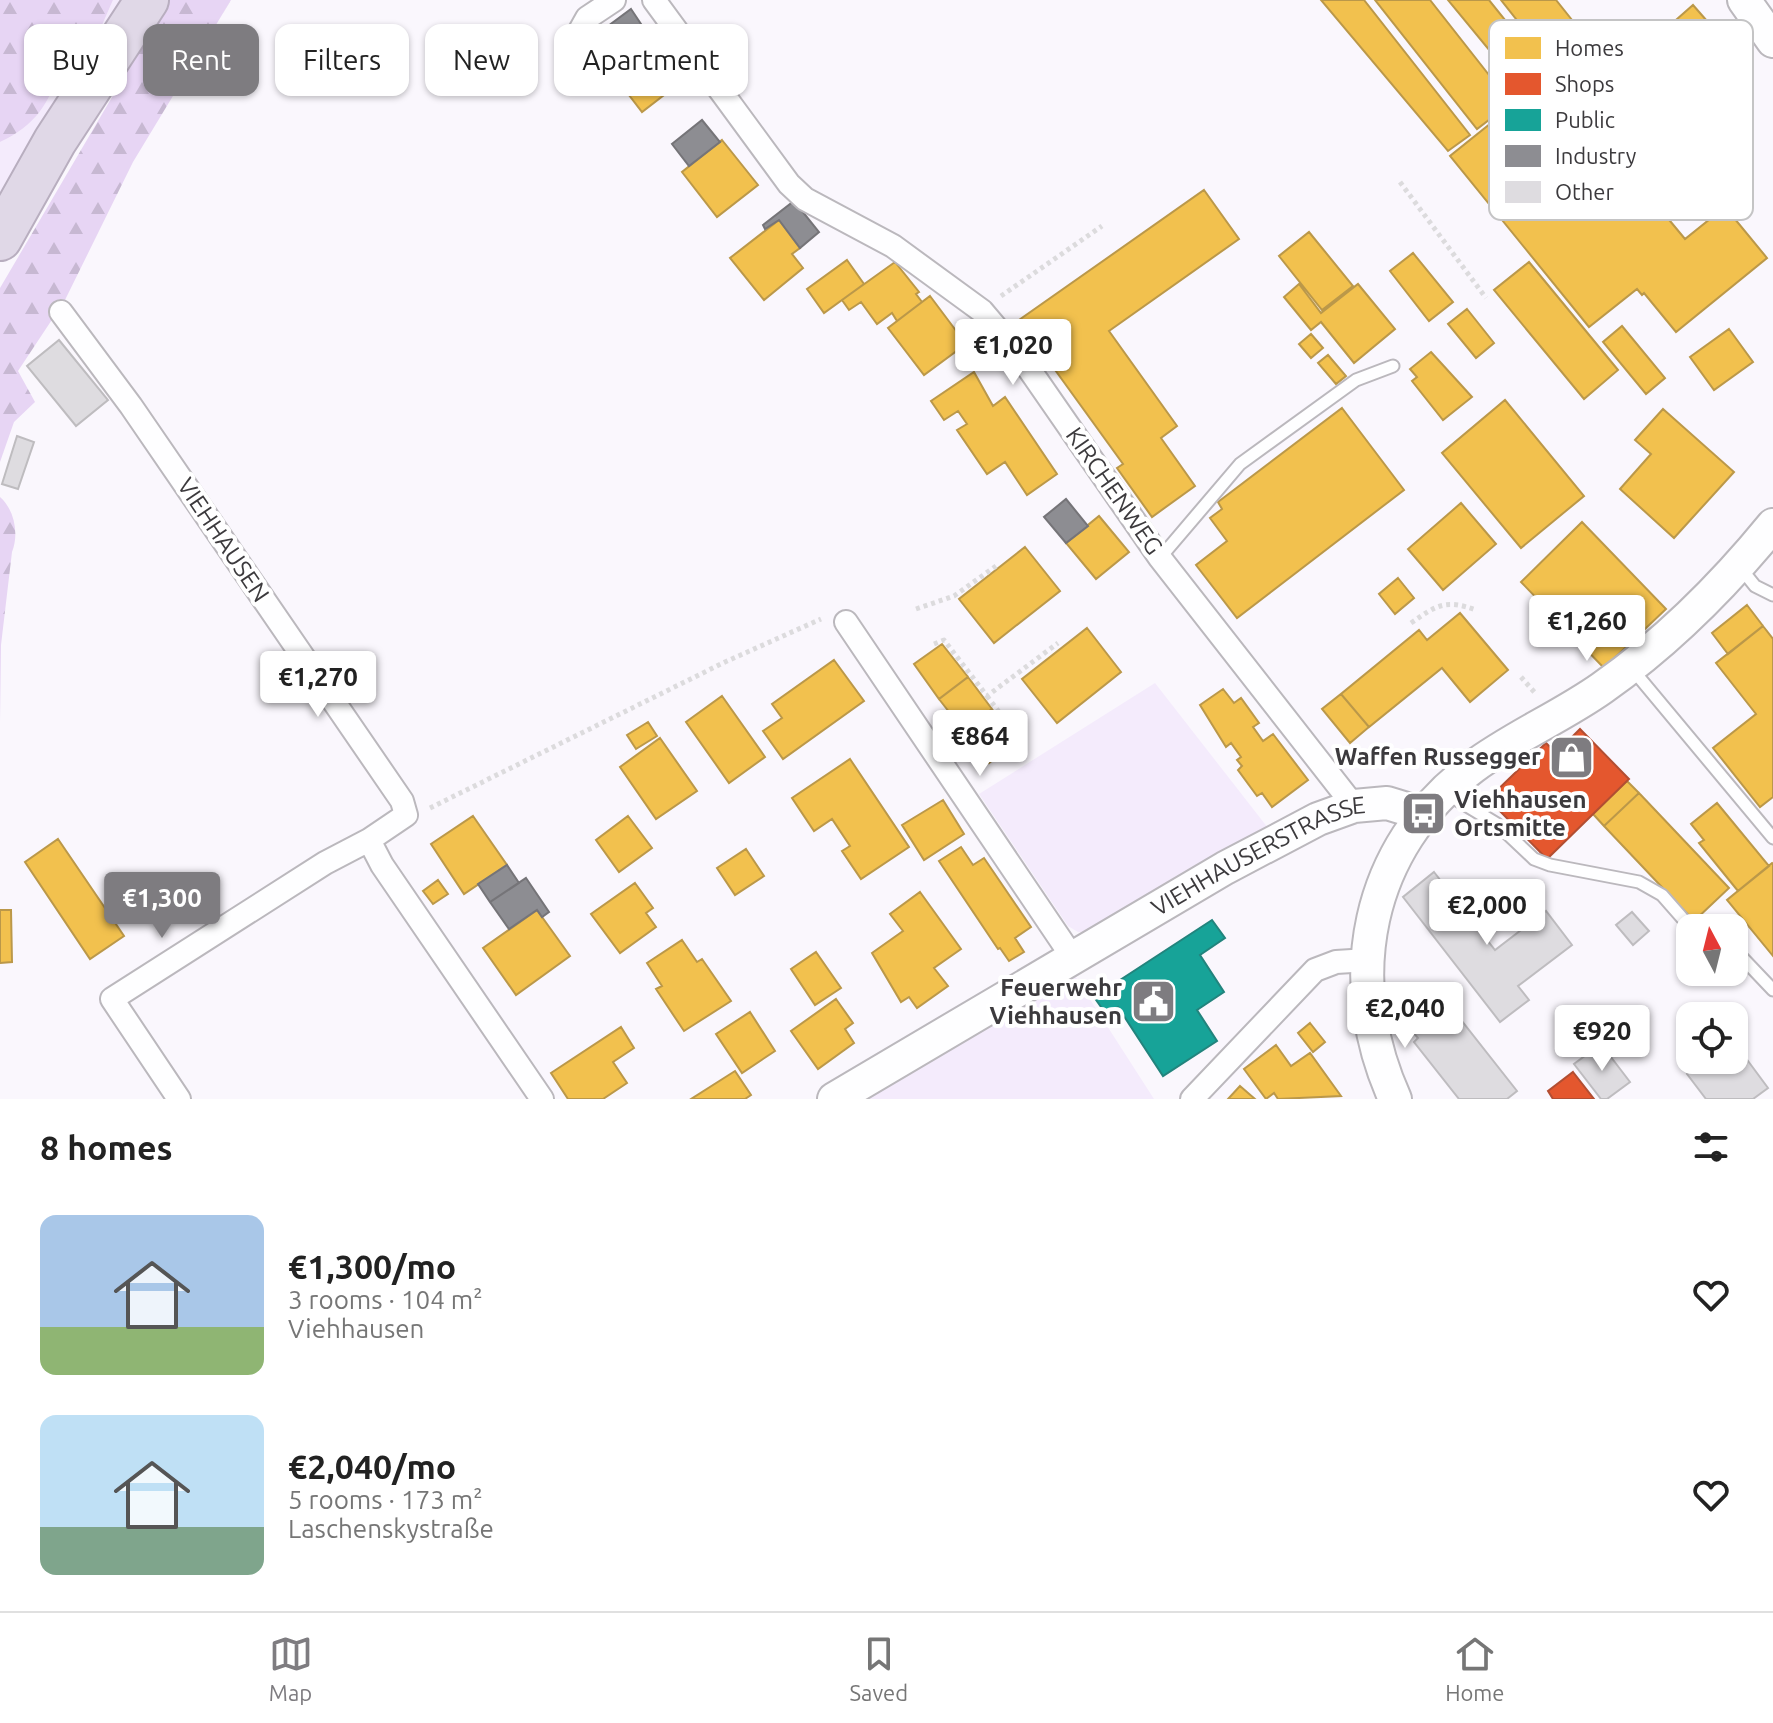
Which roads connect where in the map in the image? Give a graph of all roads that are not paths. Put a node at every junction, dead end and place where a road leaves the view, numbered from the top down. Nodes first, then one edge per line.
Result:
1 (147, 0) edge
2 (614, 0) edge
3 (654, 0) edge
4 (1744, 0) edge
5 (584, 24) edge
6 (1773, 41) edge
7 (0, 239) edge
8 (61, 312) dead end
9 (1393, 366) dead end
10 (1773, 525) edge
11 (1160, 558) junction
12 (1739, 566) junction
13 (1773, 595) edge
14 (846, 622) road end
15 (1629, 665) junction
16 (1434, 803) junction
17 (1354, 806) junction
18 (1773, 838) edge
19 (369, 840) junction
20 (1679, 914) edge
21 (1073, 958) junction
22 (1368, 960) junction
23 (1748, 964) edge
24 (1773, 990) edge
25 (179, 1099) edge
26 (542, 1099) edge
27 (834, 1099) edge
28 (1192, 1099) edge
29 (1395, 1099) edge

1 - 7 highway
2 - 5 street
3 - 11 street, KIRCHENWEG
4 - 6 street
8 - 19 street, VIEHHAUSEN
9 - 11 lane
10 - 12 street
11 - 17 street, KIRCHENWEG
12 - 13 lane
12 - 15 street
14 - 21 street
15 - 16 street
15 - 18 lane
16 - 17 street, VIEHHAUSERSTRASSE
16 - 20 lane
16 - 22 street
17 - 21 street, VIEHHAUSERSTRASSE
19 - 25 street
19 - 26 street
21 - 27 street, VIEHHAUSERSTRASSE
22 - 28 street
22 - 29 street
23 - 24 lane

